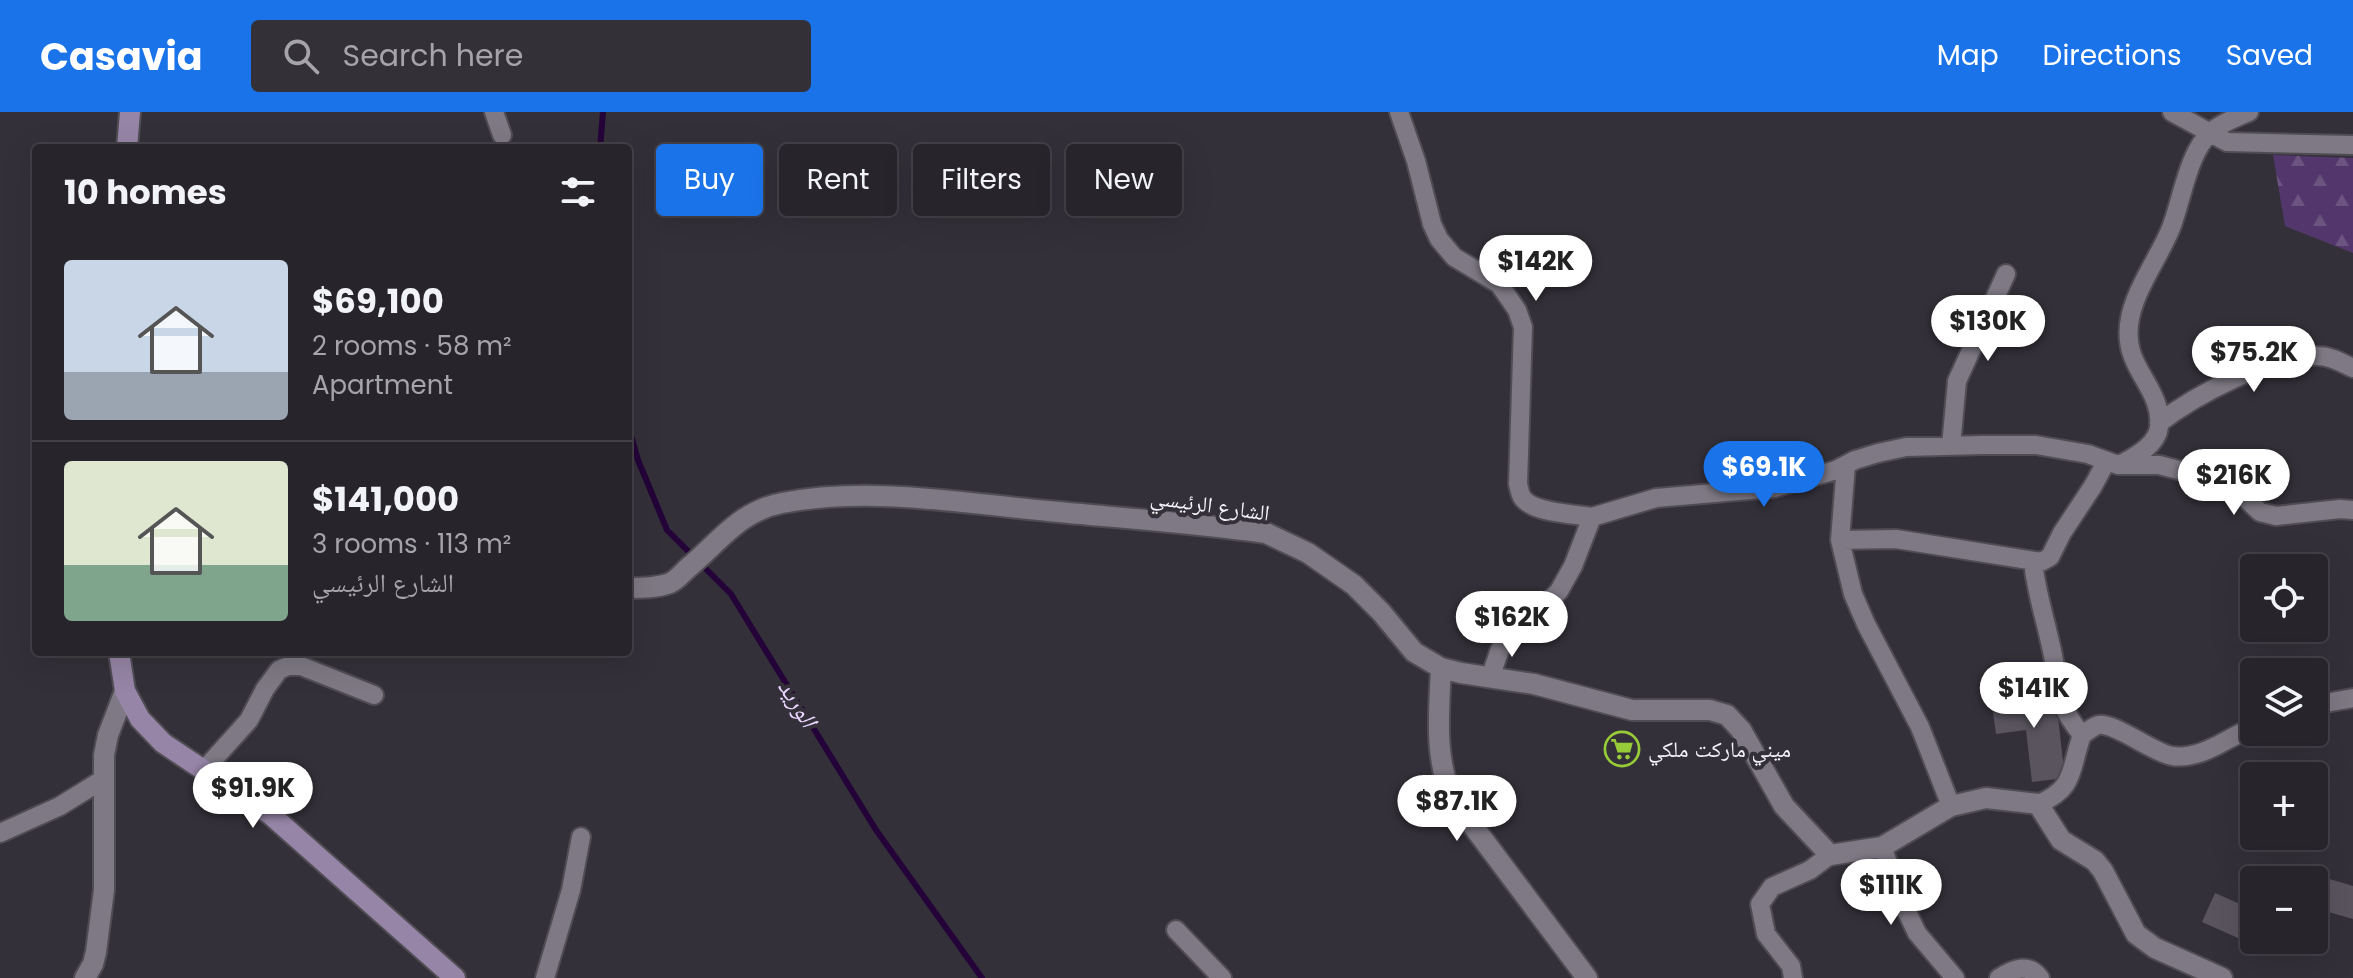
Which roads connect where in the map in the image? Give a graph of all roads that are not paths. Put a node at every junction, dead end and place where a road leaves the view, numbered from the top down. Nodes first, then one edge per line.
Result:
1 (130, 112) edge
2 (494, 112) edge
3 (1399, 112) edge
4 (2172, 112) edge
5 (2249, 112) edge
6 (2210, 132) junction
7 (502, 135) dead end
8 (127, 144) edge
9 (2353, 145) edge
10 (2006, 274) dead end
11 (2353, 368) edge
12 (2159, 423) junction
13 (1951, 446) junction
14 (2112, 463) junction
15 (1846, 465) junction
16 (2353, 510) edge
17 (1592, 517) junction
18 (1840, 540) junction
19 (2033, 562) junction
20 (632, 588) edge
21 (120, 656) edge
22 (1441, 668) junction
23 (1490, 678) junction
24 (125, 691) junction
25 (374, 695) dead end
26 (2353, 698) edge
27 (2328, 702) edge
28 (2082, 735) junction
29 (2240, 735) edge
30 (204, 770) junction
31 (102, 780) junction
32 (2038, 804) junction
33 (1951, 806) junction
34 (0, 833) edge
35 (581, 837) dead end
36 (1882, 847) junction
37 (1830, 855) junction
38 (1176, 930) dead end
39 (85, 978) edge
40 (455, 978) edge
41 (545, 978) edge
42 (1222, 978) edge
43 (1587, 978) edge
44 (1793, 978) edge
45 (1955, 978) edge
46 (1999, 978) edge
47 (2040, 978) edge
48 (2222, 978) edge

1 - 8 main road
2 - 7 street
3 - 17 street
4 - 6 street
5 - 6 street
6 - 9 street
6 - 12 street
10 - 13 street
11 - 12 street
12 - 14 street
13 - 14 street
13 - 15 street
14 - 16 street
14 - 19 street
15 - 17 street
15 - 18 street
17 - 23 street
18 - 19 street
18 - 33 street
19 - 28 street
20 - 22 street, الشارع الرئيسي
21 - 24 main road
22 - 23 street, الشارع الرئيسي
22 - 43 street
23 - 37 street, الشارع الرئيسي
24 - 30 main road
24 - 31 street
25 - 30 street
26 - 27 street
28 - 29 street
28 - 32 street
30 - 40 main road
31 - 34 street
31 - 39 street
32 - 33 street
32 - 48 street
33 - 36 street
35 - 41 street
36 - 37 street
36 - 45 street
37 - 44 street
38 - 42 street
46 - 47 street

